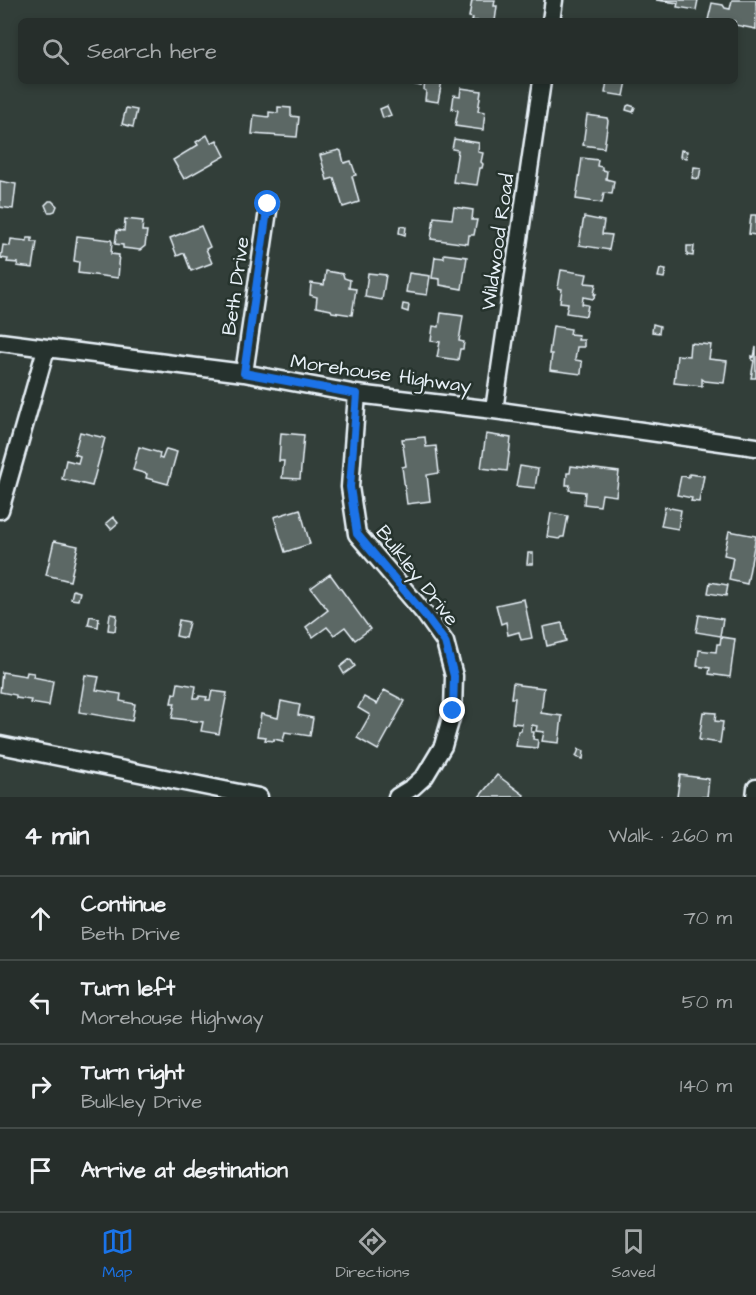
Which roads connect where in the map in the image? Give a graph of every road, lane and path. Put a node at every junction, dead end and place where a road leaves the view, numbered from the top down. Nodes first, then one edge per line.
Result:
1 (554, 0) edge
2 (551, 18) edge
3 (542, 84) edge
4 (268, 204) dead end
5 (0, 342) edge
6 (46, 349) junction
7 (244, 373) junction
8 (357, 394) junction
9 (494, 410) junction
10 (756, 447) edge
11 (0, 510) edge
12 (0, 745) edge
13 (756, 788) edge
14 (259, 797) edge
15 (397, 797) edge
16 (755, 797) edge

1 - 2 street
3 - 9 street, Wildwood Road
4 - 7 street, Beth Drive
5 - 6 street, Morehouse Highway
6 - 7 street, Morehouse Highway
6 - 11 street
7 - 8 street, Morehouse Highway
8 - 9 street, Morehouse Highway
8 - 15 street, Bulkley Drive
9 - 10 street, Morehouse Highway
12 - 14 street
13 - 16 street

